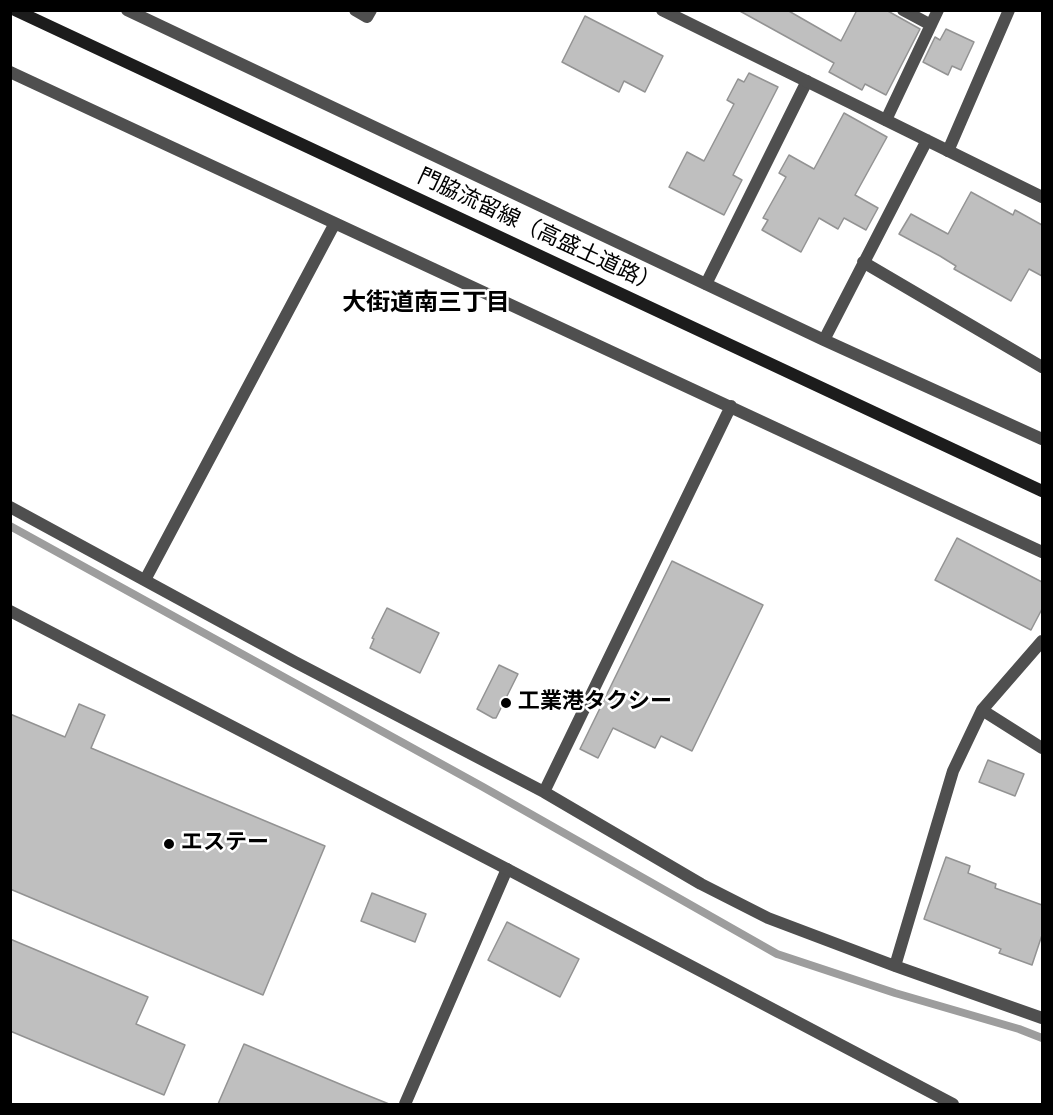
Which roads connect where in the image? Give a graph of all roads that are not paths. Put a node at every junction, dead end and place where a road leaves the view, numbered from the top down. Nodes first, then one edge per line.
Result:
1 (15, 10) edge
2 (127, 10) edge
3 (355, 10) edge
4 (371, 10) edge
5 (663, 10) edge
6 (903, 10) edge
7 (938, 10) edge
8 (1009, 10) edge
9 (680, 15) edge
10 (931, 25) junction
11 (10, 72) edge
12 (807, 81) junction
13 (886, 120) junction
14 (927, 140) junction
15 (948, 151) junction
16 (1042, 197) edge
17 (335, 223) junction
18 (863, 262) junction
19 (706, 284) junction
20 (824, 339) junction
21 (1042, 367) edge
22 (731, 406) junction
23 (1042, 440) edge
24 (1042, 491) edge
25 (10, 507) edge
26 (1042, 552) edge
27 (145, 580) junction
28 (10, 611) edge
29 (1042, 641) edge
30 (982, 710) junction
31 (1042, 748) edge
32 (544, 792) junction
33 (507, 869) junction
34 (895, 966) junction
35 (1042, 1018) edge
36 (405, 1104) edge
37 (952, 1104) edge

1 - 24 main road, 門脇流留線（高盛土道路）
2 - 19 street
3 - 4 street
5 - 9 street
6 - 10 street
7 - 10 street
8 - 15 street
9 - 12 street
10 - 13 street
11 - 17 street
12 - 13 street
12 - 19 street
13 - 14 street
14 - 15 street
14 - 18 street
15 - 16 street
17 - 22 street
17 - 27 street
18 - 20 street
18 - 21 street
19 - 20 street
20 - 23 street
22 - 26 street
22 - 32 street
25 - 27 street
27 - 32 street
28 - 33 street
29 - 30 street
30 - 31 street
30 - 34 street
32 - 34 street
33 - 36 street
33 - 37 street
34 - 35 street

